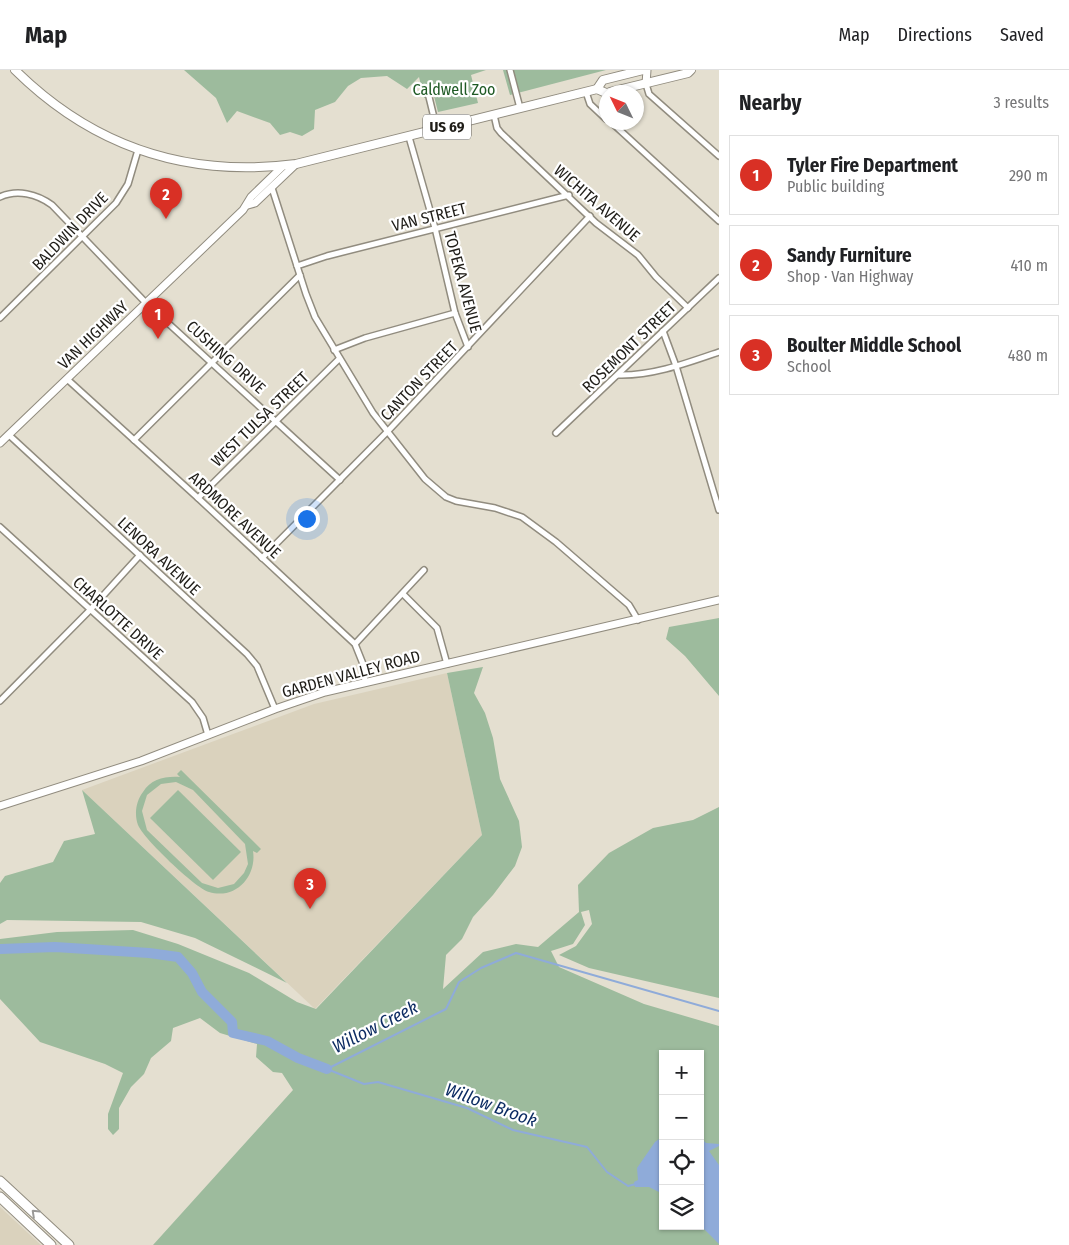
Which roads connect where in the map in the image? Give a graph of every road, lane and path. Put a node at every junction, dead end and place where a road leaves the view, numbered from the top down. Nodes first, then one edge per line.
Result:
1 (16, 70) edge
2 (510, 70) edge
3 (643, 70) edge
4 (647, 70) edge
5 (691, 70) edge
6 (646, 84) junction
7 (641, 85) edge
8 (597, 89) joint
9 (586, 92) junction
10 (429, 97) dead end
11 (520, 108) junction
12 (599, 112) edge
13 (494, 115) junction
14 (437, 130) junction
15 (620, 130) edge
16 (409, 137) junction
17 (138, 150) junction
18 (719, 156) edge
19 (296, 164) junction
20 (284, 166) junction
21 (272, 188) junction
22 (569, 195) junction
23 (0, 197) edge
24 (248, 205) junction
25 (590, 216) junction
26 (719, 221) edge
27 (436, 228) junction
28 (84, 238) junction
29 (297, 266) junction
30 (300, 275) junction
31 (719, 278) edge
32 (146, 303) junction
33 (688, 308) junction
34 (455, 313) junction
35 (0, 318) edge
36 (663, 331) junction
37 (468, 347) junction
38 (334, 350) junction
39 (719, 352) edge
40 (339, 359) junction
41 (213, 363) junction
42 (676, 366) junction
43 (617, 375) junction
44 (67, 379) junction
45 (276, 421) junction
46 (387, 432) junction
47 (556, 433) dead end
48 (9, 435) junction
49 (134, 440) junction
50 (0, 443) edge
51 (340, 480) junction
52 (198, 498) junction
53 (719, 510) edge
54 (0, 527) edge
55 (140, 555) junction
56 (262, 558) junction
57 (424, 570) dead end
58 (403, 594) junction
59 (719, 600) edge
60 (90, 610) junction
61 (638, 620) junction
62 (354, 644) junction
63 (447, 664) junction
64 (365, 682) junction
65 (0, 702) edge
66 (275, 709) junction
67 (208, 735) junction
68 (1, 804) edge
69 (0, 1181) edge
70 (4, 1187) edge
71 (0, 1197) edge
72 (51, 1245) edge
73 (69, 1245) edge

1 - 17 main road, US 69
2 - 11 street
3 - 8 main road, US 69
4 - 6 street
5 - 6 main road
6 - 7 main road
6 - 18 street
8 - 9 main road, US 69
9 - 11 main road, US 69
9 - 12 street
10 - 14 street
11 - 13 main road, US 69
13 - 14 main road, US 69
13 - 22 street, WICHITA AVENUE
14 - 16 main road, US 69
15 - 26 street
16 - 19 main road, US 69
16 - 27 street, TOPEKA AVENUE
17 - 20 main road, US 69
17 - 28 street, BALDWIN DRIVE
19 - 20 main road, US 69
19 - 21 street, VAN HIGHWAY
20 - 24 street, VAN HIGHWAY
21 - 24 street, VAN HIGHWAY
21 - 29 street
22 - 25 street, WICHITA AVENUE
22 - 27 street, VAN STREET
23 - 28 street, CUSHING DRIVE
24 - 32 street, VAN HIGHWAY
25 - 33 street, WICHITA AVENUE
25 - 37 street, CANTON STREET
27 - 29 street, VAN STREET
27 - 34 street, TOPEKA AVENUE
28 - 32 street, CUSHING DRIVE
28 - 35 street, BALDWIN DRIVE
29 - 30 street
30 - 38 street
30 - 41 street
31 - 33 street, ROSEMONT STREET
32 - 41 street, CUSHING DRIVE
32 - 44 street, VAN HIGHWAY
33 - 36 street, ROSEMONT STREET
34 - 37 street, TOPEKA AVENUE
34 - 38 street
36 - 42 street
36 - 43 street, ROSEMONT STREET
37 - 46 street, CANTON STREET
38 - 40 street
39 - 42 street
40 - 45 street, WEST TULSA STREET
40 - 46 street
41 - 45 street, CUSHING DRIVE
41 - 49 street
42 - 43 street
42 - 53 street
43 - 47 street, ROSEMONT STREET
44 - 48 street, VAN HIGHWAY
44 - 49 street, ARDMORE AVENUE
45 - 51 street, CUSHING DRIVE
45 - 52 street, WEST TULSA STREET
46 - 51 street, CANTON STREET
46 - 61 street
48 - 50 street, VAN HIGHWAY
48 - 55 street, LENORA AVENUE
49 - 52 street, ARDMORE AVENUE
51 - 56 street, CANTON STREET
52 - 56 street, ARDMORE AVENUE
54 - 60 street, CHARLOTTE DRIVE
55 - 60 street
55 - 66 street, LENORA AVENUE
56 - 62 street, ARDMORE AVENUE
57 - 58 street
58 - 62 street
58 - 63 street
59 - 61 street, GARDEN VALLEY ROAD
60 - 65 street
60 - 67 street, CHARLOTTE DRIVE
61 - 63 street, GARDEN VALLEY ROAD
62 - 64 street, ARDMORE AVENUE
63 - 64 street, GARDEN VALLEY ROAD
64 - 66 street, GARDEN VALLEY ROAD
66 - 67 street, GARDEN VALLEY ROAD
67 - 68 street, GARDEN VALLEY ROAD
69 - 70 highway
73 -> 70 highway
71 - 72 highway

